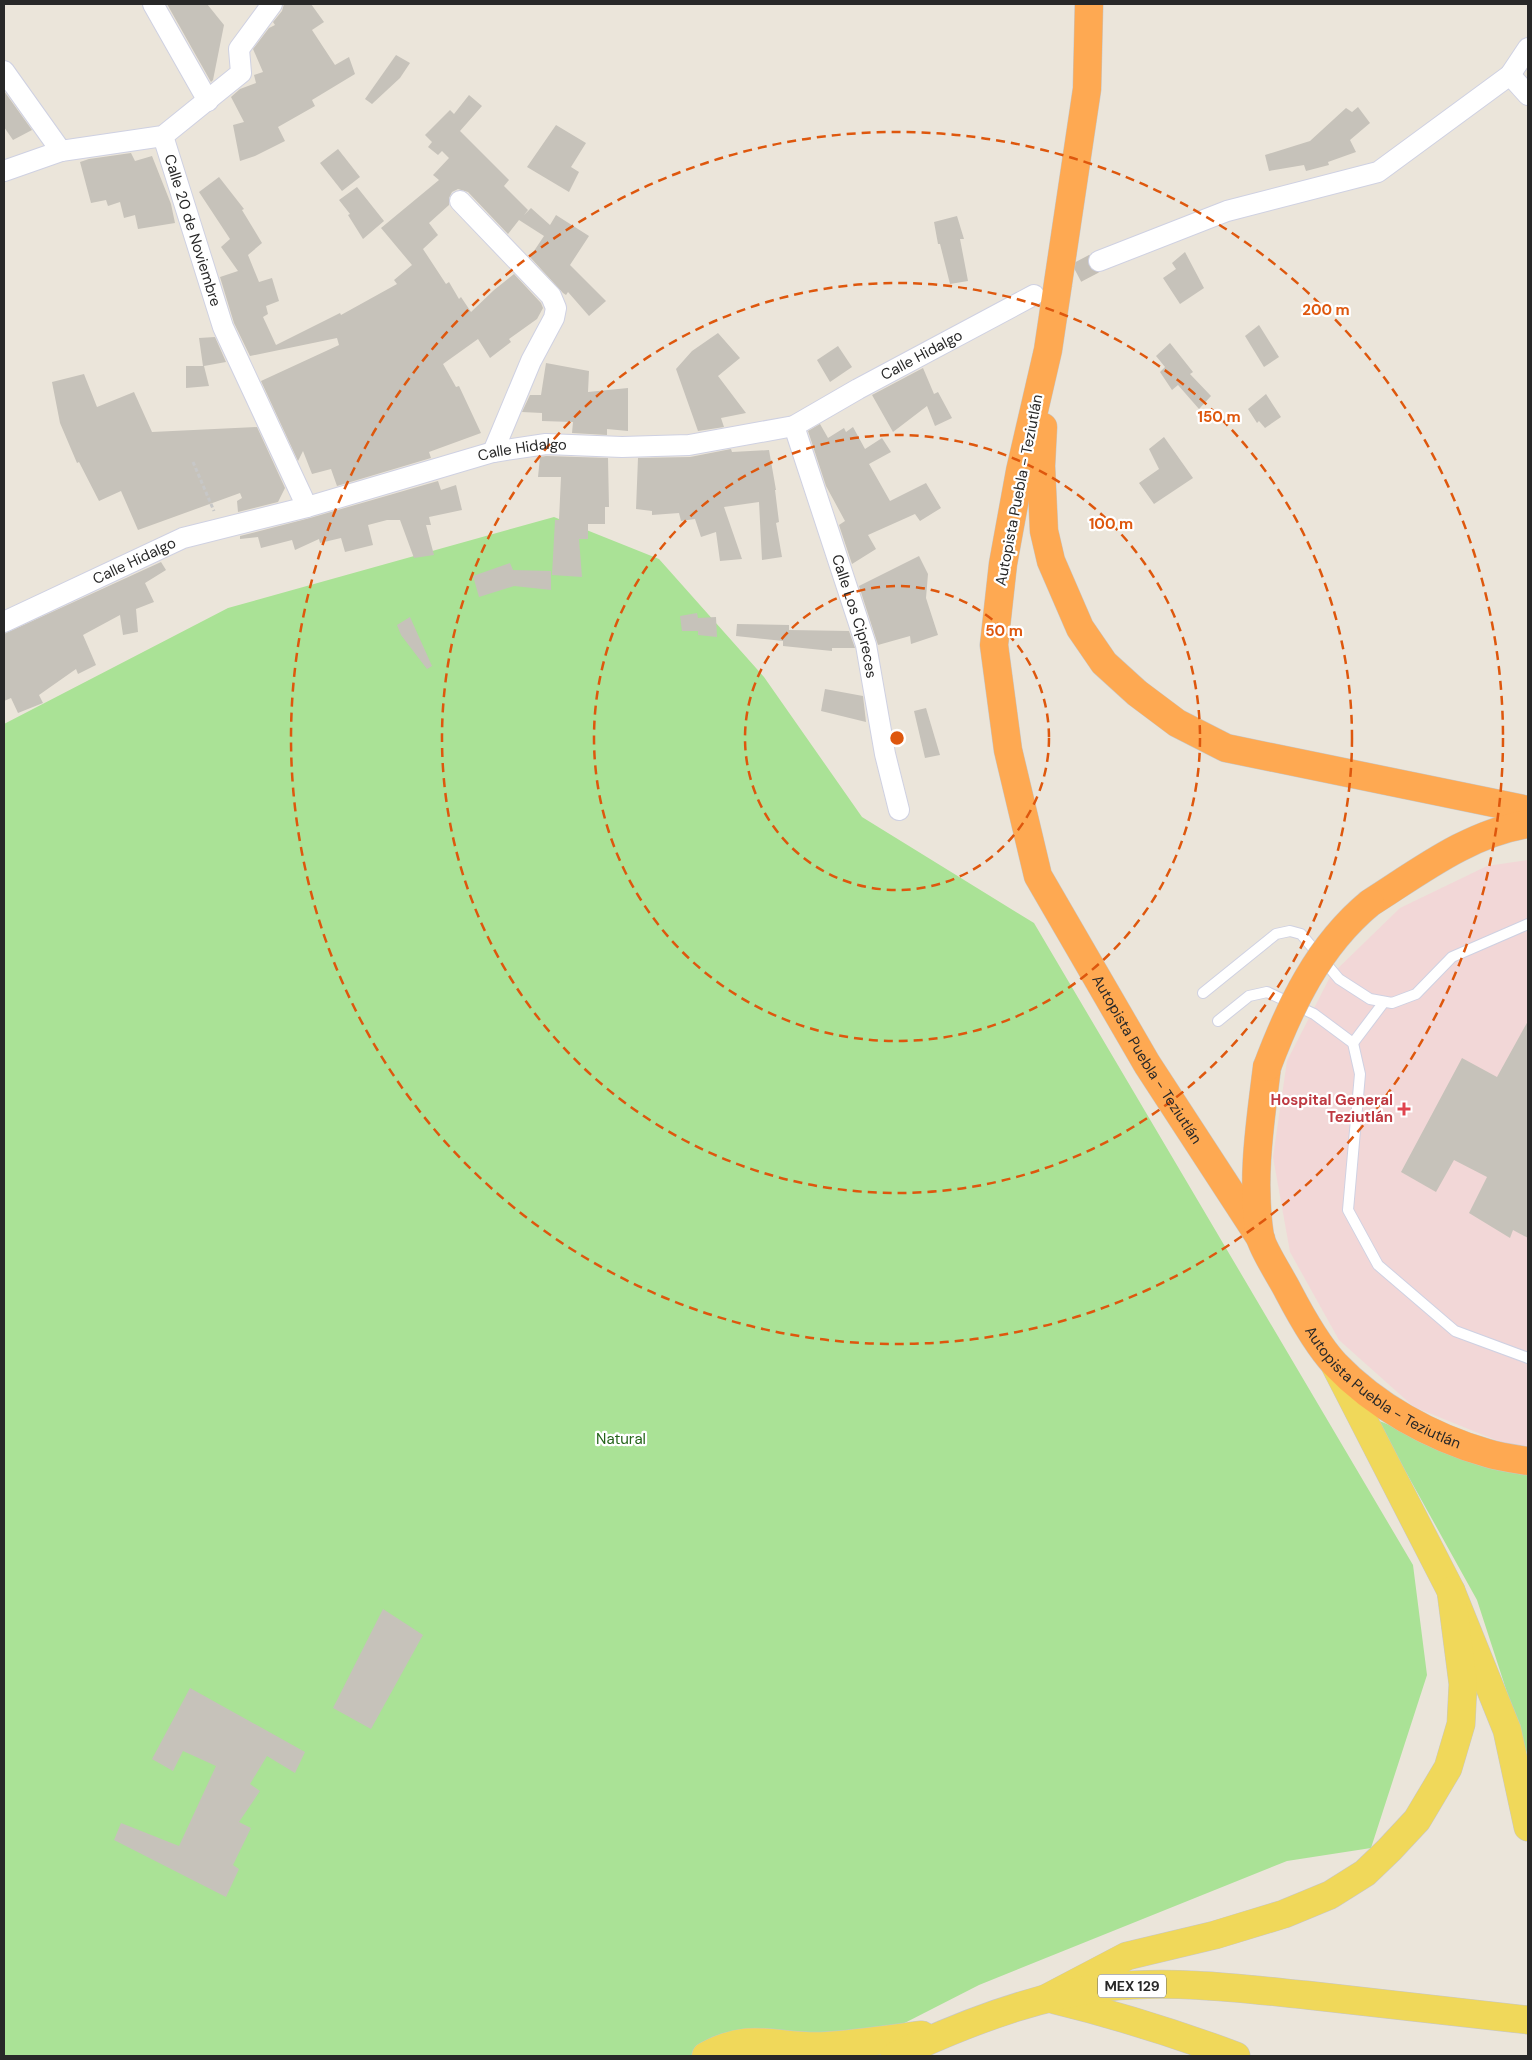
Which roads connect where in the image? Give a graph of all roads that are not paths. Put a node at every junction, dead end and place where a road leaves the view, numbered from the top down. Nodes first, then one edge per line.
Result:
1 (153, 4) edge
2 (272, 4) edge
3 (1088, 4) edge
4 (1528, 48) edge
5 (4, 71) edge
6 (1510, 75) junction
7 (1528, 95) edge
8 (208, 101) junction
9 (163, 136) junction
10 (61, 151) junction
11 (4, 171) edge
12 (460, 201) dead end
13 (1099, 261) tunnel mouth
14 (1034, 295) tunnel mouth
15 (1048, 350) junction
16 (794, 426) junction
17 (493, 452) junction
18 (307, 507) junction
19 (4, 622) edge
20 (899, 810) dead end
21 (1528, 810) edge
22 (1528, 824) edge
23 (1528, 924) edge
24 (1203, 993) dead end
25 (1384, 1002) junction
26 (1218, 1020) dead end
27 (1353, 1044) junction
28 (1261, 1239) junction
29 (1528, 1358) edge
30 (1334, 1363) junction
31 (1528, 1461) edge
32 (1451, 1591) junction
33 (1528, 1827) edge
34 (1047, 1998) junction
35 (1528, 2020) edge
36 (943, 2032) junction
37 (706, 2056) edge
38 (894, 2056) edge
39 (916, 2056) edge
40 (1236, 2056) edge

1 - 8 street
2 - 8 street
3 - 15 highway, Autopista Puebla - Teziutlán
4 - 6 street
5 - 10 street
6 - 7 street
6 - 13 street
8 - 9 street
9 - 10 street, Calle 20 de Noviembre
9 - 18 street, Calle 20 de Noviembre
10 - 11 street, Calle 20 de Noviembre
12 - 17 street
14 - 16 street, Calle Hidalgo
15 - 21 highway, Autopista Puebla - Teziutlán
15 - 28 highway, Autopista Puebla - Teziutlán
16 - 17 street, Calle Hidalgo
16 - 20 street, Calle Los Cipreces
17 - 18 street, Calle Hidalgo
18 - 19 street, Calle Hidalgo
22 - 28 highway, Autopista Puebla - Teziutlán, bridge
23 - 25 lane
24 - 25 lane
25 - 27 lane
26 - 27 lane
27 - 29 lane
28 - 30 highway, Autopista Puebla - Teziutlán
30 - 31 highway, Autopista Puebla - Teziutlán
30 - 32 main road
32 - 33 main road
32 - 34 main road
34 - 35 main road, MEX 129
34 - 36 main road, MEX 129
34 - 40 main road
36 - 37 main road
36 - 38 main road, MEX 129
36 - 39 main road

